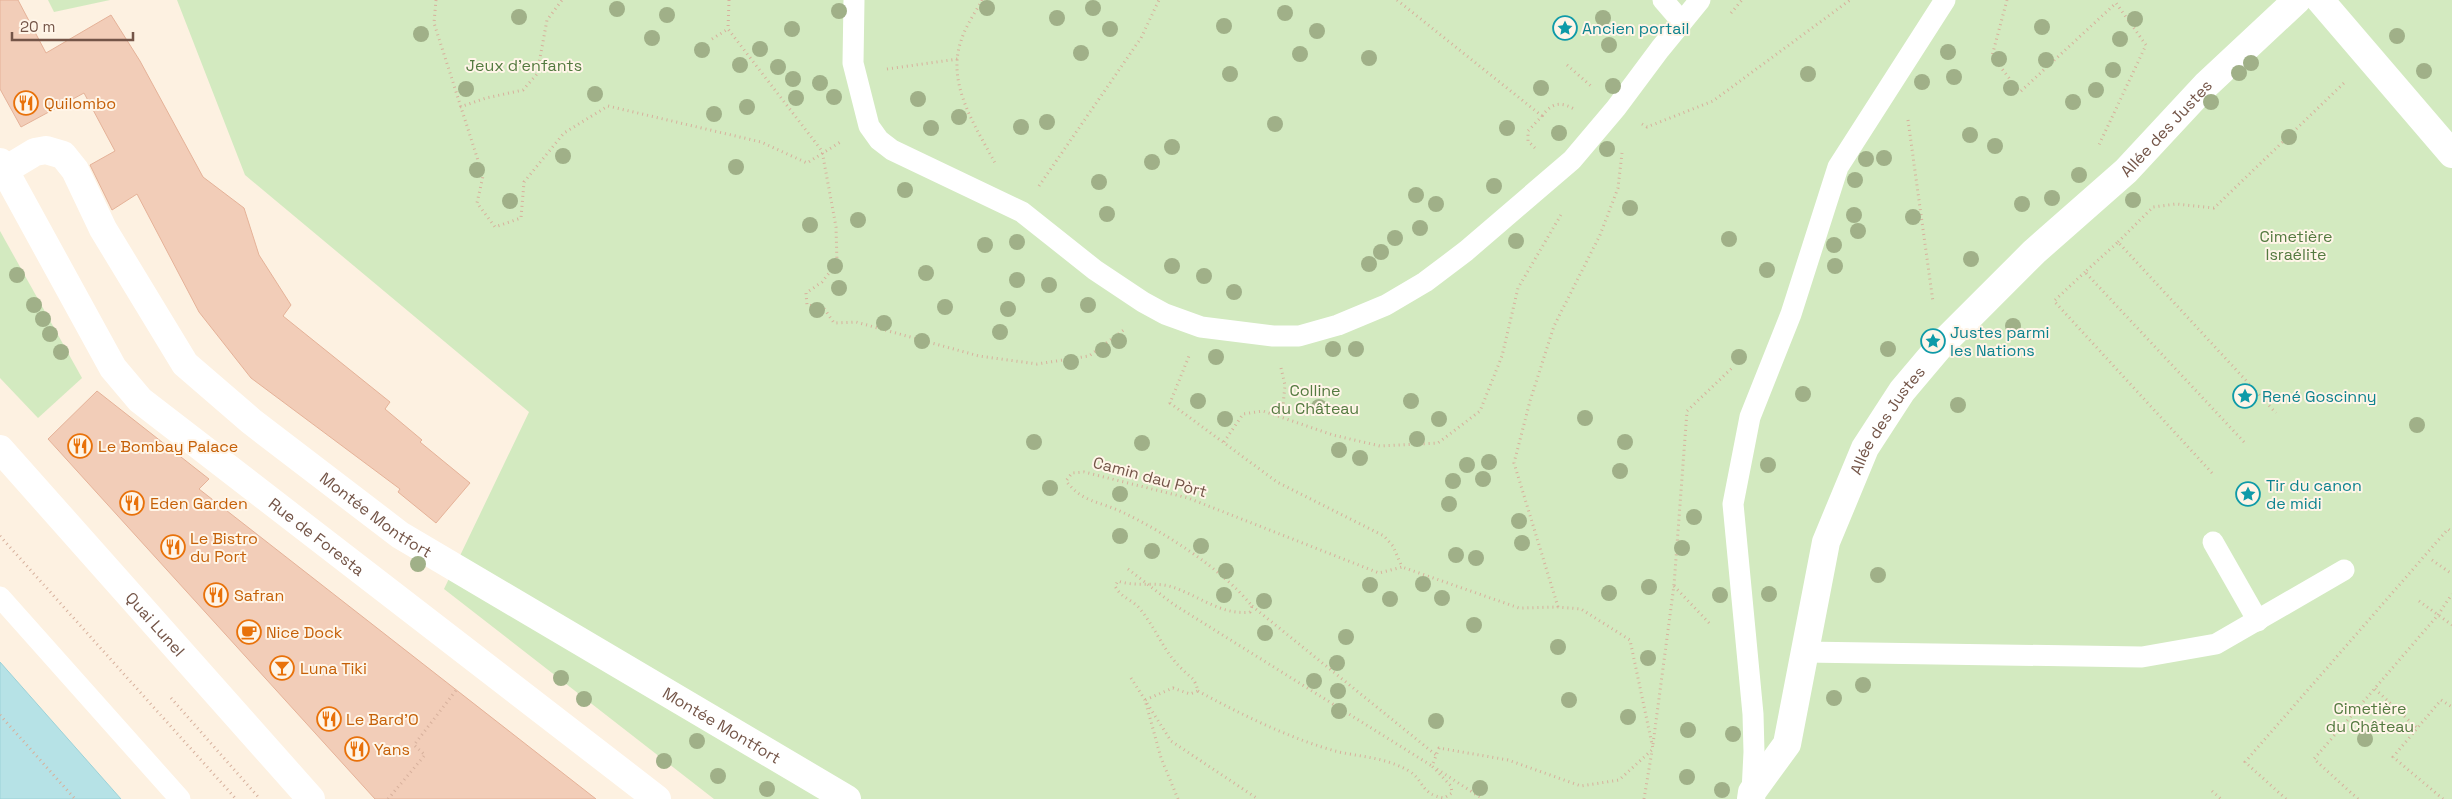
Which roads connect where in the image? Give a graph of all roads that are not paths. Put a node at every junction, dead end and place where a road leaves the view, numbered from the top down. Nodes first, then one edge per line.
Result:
1 (854, 0) edge
2 (1663, 0) edge
3 (1700, 0) edge
4 (1945, 0) edge
5 (2297, 0) edge
6 (2320, 0) edge
7 (1682, 22) junction
8 (2452, 154) edge
9 (2, 166) edge
10 (0, 448) edge
11 (2213, 542) dead end
12 (2344, 570) dead end
13 (0, 598) edge
14 (2258, 621) junction
15 (1804, 652) junction
16 (1752, 796) edge
17 (180, 799) edge
18 (312, 799) edge
19 (657, 799) edge
20 (847, 799) edge

1 - 7 lane
2 - 7 lane
3 - 7 lane
4 - 16 lane
5 - 15 street, Allée des Justes
6 - 8 street
9 - 19 street, Rue de Foresta
9 - 20 street, Montée Montfort
10 - 18 street, Quai Lunel
11 - 14 lane
12 - 14 lane
13 - 17 lane
14 - 15 lane
15 - 16 street, Allée des Justes

